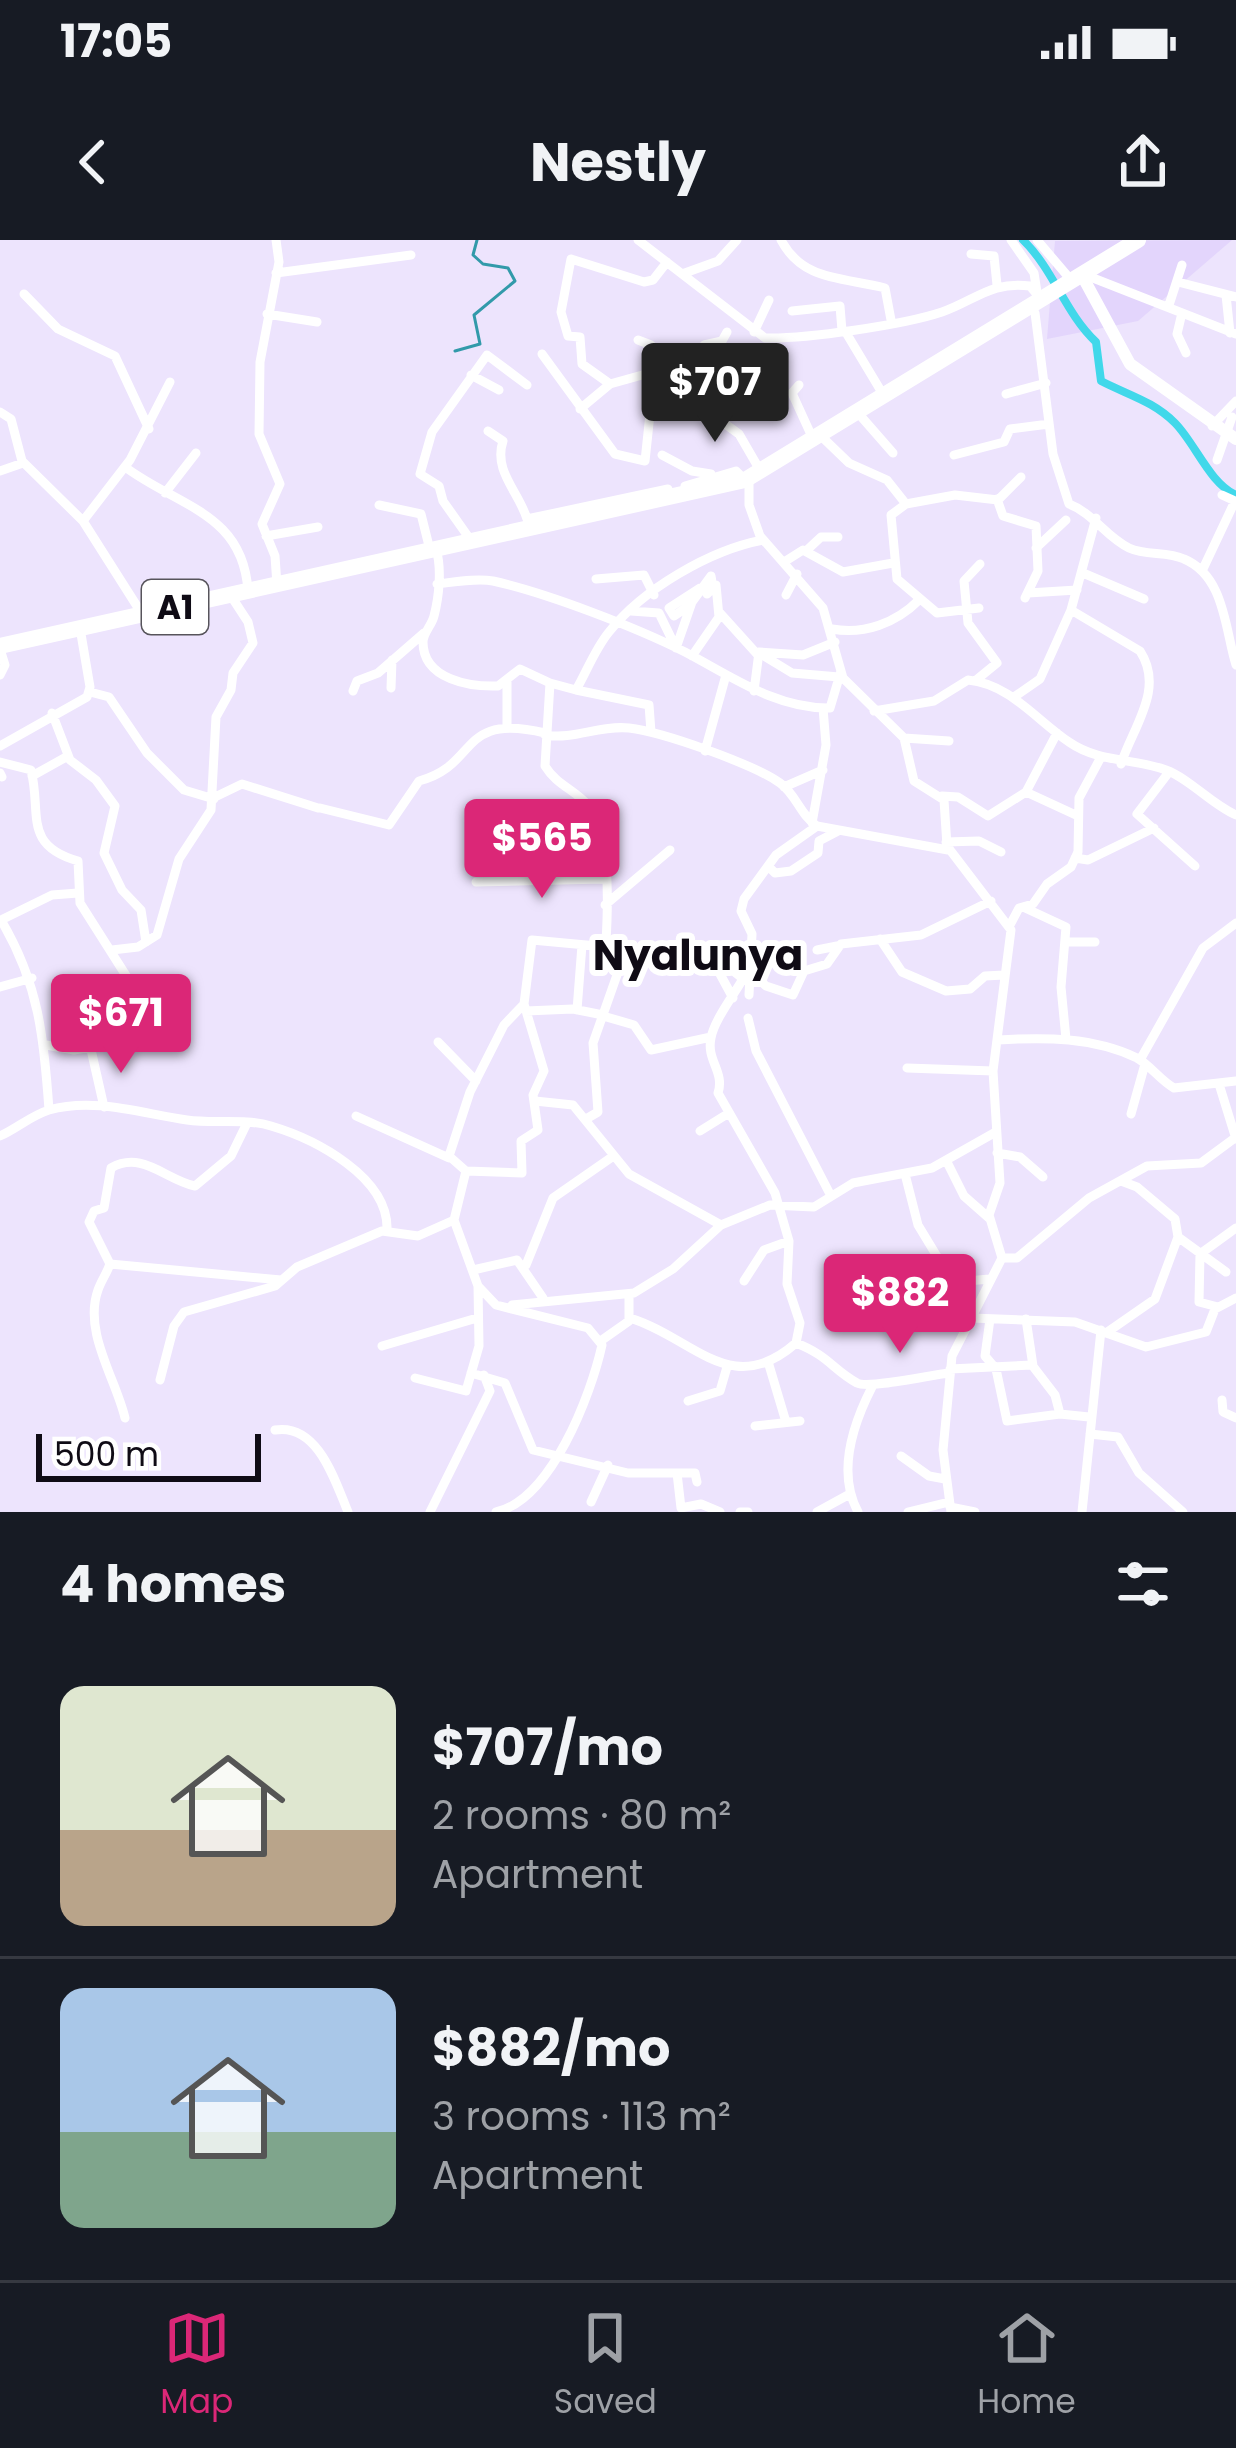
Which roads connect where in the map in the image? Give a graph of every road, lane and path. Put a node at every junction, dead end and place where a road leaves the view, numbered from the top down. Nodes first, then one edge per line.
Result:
1 (288, 240) edge
2 (638, 240) edge
3 (737, 240) edge
4 (781, 240) edge
5 (1012, 240) edge
6 (1143, 240) edge
7 (1041, 242) edge
8 (276, 244) edge
9 (971, 254) dead end
10 (411, 255) dead end
11 (667, 262) junction
12 (1182, 265) dead end
13 (276, 273) junction
14 (682, 274) junction
15 (1178, 282) junction
16 (997, 285) junction
17 (1060, 291) junction
18 (24, 294) dead end
19 (1231, 296) edge
20 (769, 300) dead end
21 (1169, 305) junction
22 (792, 311) dead end
23 (1182, 313) junction
24 (267, 314) junction
25 (891, 320) junction
26 (317, 322) dead end
27 (843, 331) junction
28 (728, 332) dead end
29 (754, 332) junction
30 (1233, 333) edge
31 (638, 340) dead end
32 (1186, 352) dead end
33 (542, 354) dead end
34 (653, 372) junction
35 (471, 375) junction
36 (170, 382) dead end
37 (1046, 383) junction
38 (610, 384) junction
39 (527, 385) dead end
40 (499, 390) dead end
41 (672, 390) dead end
42 (791, 391) dead end
43 (1006, 394) dead end
44 (884, 396) junction
45 (692, 399) junction
46 (1236, 401) edge
47 (580, 409) junction
48 (0, 412) edge
49 (857, 413) junction
50 (1232, 417) dead end
51 (1049, 424) junction
52 (1212, 426) junction
53 (149, 429) junction
54 (488, 430) dead end
55 (1231, 436) edge
56 (817, 438) junction
57 (196, 453) dead end
58 (893, 453) dead end
59 (662, 454) dead end
60 (954, 455) dead end
61 (1217, 460) dead end
62 (23, 463) junction
63 (125, 467) junction
64 (0, 471) edge
65 (716, 474) junction
66 (752, 477) junction
67 (1022, 477) dead end
68 (165, 493) junction
69 (1222, 495) dead end
70 (997, 499) junction
71 (906, 504) junction
72 (379, 505) dead end
73 (1096, 518) junction
74 (83, 520) junction
75 (1066, 520) dead end
76 (528, 524) junction
77 (318, 527) dead end
78 (266, 536) junction
79 (838, 537) dead end
80 (763, 540) junction
81 (472, 542) junction
82 (1036, 548) junction
83 (433, 550) junction
84 (806, 551) junction
85 (699, 559) junction
86 (784, 562) junction
87 (892, 563) junction
88 (980, 564) dead end
89 (1202, 572) junction
90 (1083, 573) junction
91 (796, 574) junction
92 (596, 579) dead end
93 (437, 584) junction
94 (278, 585) junction
95 (710, 588) junction
96 (1077, 590) junction
97 (239, 593) junction
98 (786, 595) dead end
99 (652, 596) junction
100 (1144, 599) dead end
101 (920, 600) junction
102 (692, 602) junction
103 (979, 608) dead end
104 (966, 610) junction
105 (1071, 610) junction
106 (631, 611) junction
107 (662, 612) junction
108 (720, 613) junction
109 (142, 614) junction
110 (615, 626) junction
111 (80, 628) junction
112 (831, 629) junction
113 (428, 630) junction
114 (1234, 641) edge
115 (835, 642) junction
116 (703, 646) junction
117 (10, 647) edge
118 (676, 648) junction
119 (758, 653) junction
120 (692, 656) junction
121 (392, 659) junction
122 (709, 665) junction
123 (1236, 665) edge
124 (840, 674) junction
125 (0, 675) edge
126 (726, 675) junction
127 (507, 680) junction
128 (975, 681) junction
129 (550, 683) junction
130 (392, 688) dead end
131 (576, 690) junction
132 (353, 691) dead end
133 (754, 691) junction
134 (90, 692) junction
135 (1013, 697) junction
136 (611, 699) junction
137 (823, 708) junction
138 (874, 711) junction
139 (52, 712) junction
140 (507, 725) junction
141 (604, 728) junction
142 (651, 732) junction
143 (1058, 733) junction
144 (545, 734) junction
145 (904, 738) junction
146 (949, 741) dead end
147 (0, 746) edge
148 (705, 751) junction
149 (68, 756) junction
150 (1101, 757) junction
151 (0, 762) edge
152 (1121, 764) junction
153 (823, 770) junction
154 (1169, 772) junction
155 (32, 776) junction
156 (784, 787) junction
157 (596, 792) dead end
158 (1026, 792) junction
159 (1198, 794) junction
160 (942, 796) junction
161 (585, 801) junction
162 (1190, 804) dead end
163 (212, 806) junction
164 (1232, 810) edge
165 (1078, 816) junction
166 (814, 824) junction
167 (1154, 828) junction
168 (839, 830) junction
169 (948, 846) junction
170 (670, 850) dead end
171 (1001, 853) dead end
172 (1075, 858) junction
173 (1195, 866) dead end
174 (769, 867) junction
175 (604, 879) junction
176 (476, 882) dead end
177 (78, 893) junction
178 (991, 901) junction
179 (605, 905) junction
180 (1023, 907) junction
181 (1, 920) edge
182 (1236, 923) edge
183 (1010, 925) junction
184 (880, 939) junction
185 (146, 942) junction
186 (1066, 942) junction
187 (1095, 942) dead end
188 (583, 945) junction
189 (602, 946) junction
190 (621, 946) junction
191 (837, 946) junction
192 (112, 950) junction
193 (817, 950) dead end
194 (749, 971) junction
195 (720, 974) dead end
196 (1004, 975) junction
197 (32, 978) junction
198 (0, 987) edge
199 (749, 995) dead end
200 (733, 998) junction
201 (525, 1008) junction
202 (577, 1010) junction
203 (603, 1016) junction
204 (748, 1018) dead end
205 (711, 1037) junction
206 (1066, 1039) junction
207 (998, 1040) junction
208 (438, 1042) dead end
209 (46, 1045) junction
210 (98, 1045) junction
211 (1143, 1062) junction
212 (907, 1068) dead end
213 (993, 1071) junction
214 (476, 1081) junction
215 (1236, 1081) edge
216 (1219, 1084) junction
217 (535, 1100) junction
218 (104, 1107) junction
219 (49, 1110) junction
220 (729, 1113) junction
221 (1131, 1114) dead end
222 (356, 1116) dead end
223 (586, 1119) junction
224 (248, 1123) junction
225 (700, 1131) dead end
226 (994, 1132) junction
227 (0, 1136) edge
228 (1235, 1138) edge
229 (997, 1153) junction
230 (612, 1157) junction
231 (449, 1158) junction
232 (947, 1162) junction
233 (466, 1171) junction
234 (905, 1174) junction
235 (1043, 1177) dead end
236 (1121, 1181) junction
237 (831, 1196) junction
238 (779, 1206) junction
239 (989, 1218) junction
240 (454, 1220) junction
241 (721, 1225) junction
242 (1236, 1228) edge
243 (387, 1230) junction
244 (1178, 1237) junction
245 (789, 1241) junction
246 (1200, 1254) junction
247 (1002, 1258) junction
248 (110, 1264) junction
249 (526, 1265) junction
250 (473, 1270) junction
251 (1226, 1272) dead end
252 (988, 1279) junction
253 (281, 1280) junction
254 (744, 1281) dead end
255 (478, 1286) junction
256 (629, 1295) junction
257 (543, 1298) junction
258 (1236, 1298) edge
259 (512, 1305) junction
260 (1218, 1307) junction
261 (477, 1318) junction
262 (630, 1318) junction
263 (972, 1318) junction
264 (990, 1319) junction
265 (1026, 1319) junction
266 (1103, 1332) junction
267 (602, 1340) junction
268 (796, 1343) junction
269 (382, 1346) dead end
270 (769, 1365) junction
271 (1034, 1366) junction
272 (727, 1367) junction
273 (950, 1371) junction
274 (996, 1371) junction
275 (471, 1373) junction
276 (484, 1375) junction
277 (416, 1378) dead end
278 (160, 1380) dead end
279 (872, 1387) junction
280 (1222, 1400) dead end
281 (688, 1402) dead end
282 (1060, 1414) junction
283 (1089, 1417) junction
284 (124, 1418) dead end
285 (1236, 1418) edge
286 (800, 1421) dead end
287 (786, 1422) junction
288 (755, 1426) dead end
289 (275, 1430) dead end
290 (1090, 1434) junction
291 (558, 1456) junction
292 (901, 1456) dead end
293 (608, 1466) junction
294 (677, 1473) junction
295 (945, 1479) junction
296 (698, 1482) dead end
297 (848, 1496) junction
298 (591, 1502) dead end
299 (950, 1507) edge
300 (518, 1509) edge
301 (686, 1510) edge
302 (824, 1511) edge
303 (348, 1512) edge
304 (430, 1512) edge
305 (496, 1512) edge
306 (720, 1512) edge
307 (858, 1512) edge
308 (908, 1512) edge
309 (975, 1512) edge
310 (1082, 1512) edge
311 (1184, 1512) edge

1 - 8 street
2 - 11 street
3 - 14 street
4 - 25 street
5 - 17 street
6 - 17 highway, A1
7 - 17 street
8 - 13 street
9 - 16 street
10 - 13 street
11 - 14 street
11 - 38 street
12 - 15 street
13 - 24 street
14 - 29 street
15 - 19 street
15 - 21 street
16 - 17 street
16 - 25 street
17 - 21 street
17 - 37 street
17 - 44 highway, A1
17 - 52 main road
18 - 53 street
19 - 30 street
20 - 29 street
21 - 23 street
22 - 27 street
23 - 30 street
23 - 32 street
24 - 26 street
24 - 78 street
25 - 27 street
27 - 29 street
27 - 44 street
28 - 45 street
31 - 34 street
33 - 47 street
34 - 38 street
34 - 45 street
35 - 39 street
35 - 40 street
35 - 81 street
36 - 53 street
37 - 43 street
37 - 51 street
38 - 47 street
41 - 47 street
42 - 56 street
44 - 49 highway, A1
45 - 66 street
46 - 52 street
48 - 62 street
49 - 56 highway, A1
49 - 58 street
50 - 55 street
51 - 60 street
51 - 73 street
52 - 55 main road
53 - 63 street
54 - 76 street
55 - 61 street
56 - 66 highway, A1
56 - 71 street
57 - 68 street
59 - 65 street
62 - 64 street
62 - 74 street
63 - 68 street
63 - 74 street
65 - 66 street
65 - 76 street
66 - 76 highway, A1
66 - 80 street
67 - 70 street
68 - 97 street
69 - 89 street
70 - 71 street
70 - 82 street
71 - 87 street
72 - 83 street
73 - 89 street
73 - 90 street
74 - 109 street
75 - 82 street
76 - 81 highway, A1
77 - 78 street
78 - 94 street
79 - 84 street
80 - 85 street
80 - 86 street
81 - 83 highway, A1
82 - 96 street
83 - 93 street
83 - 94 highway, A1
84 - 86 street
84 - 87 street
85 - 95 street
85 - 99 street
86 - 91 street
87 - 101 street
88 - 104 street
89 - 114 street
90 - 96 street
90 - 100 street
91 - 98 street
91 - 112 street
92 - 99 street
93 - 110 street
93 - 113 street
94 - 97 highway, A1
95 - 102 street
95 - 107 street
95 - 108 street
96 - 105 street
97 - 109 highway, A1
97 - 163 street
99 - 106 street
99 - 107 street
101 - 104 street
101 - 112 street
102 - 107 street
102 - 118 street
103 - 104 street
104 - 128 street
105 - 135 street
105 - 152 street
106 - 107 street
106 - 110 street
107 - 118 street
108 - 116 street
108 - 119 street
109 - 111 highway, A1
110 - 118 street
110 - 131 street
111 - 117 highway, A1
111 - 134 street
112 - 115 street
113 - 121 street
113 - 127 street
114 - 123 street
115 - 119 street
115 - 124 street
116 - 120 street
116 - 122 street
117 - 125 street
118 - 120 street
119 - 124 street
119 - 133 street
120 - 122 street
121 - 130 street
121 - 132 street
122 - 126 street
124 - 137 street
124 - 138 street
126 - 133 street
126 - 148 street
127 - 129 street
127 - 140 street
128 - 135 street
128 - 138 street
129 - 131 street
129 - 144 street
131 - 136 street
133 - 137 street
134 - 139 street
134 - 163 street
135 - 143 street
136 - 141 street
136 - 142 street
137 - 153 street
138 - 145 street
139 - 147 street
139 - 149 street
140 - 144 street
140 - 163 street
141 - 142 street
141 - 144 street
142 - 148 street
143 - 150 street
143 - 158 street
144 - 161 street
145 - 146 street
145 - 160 street
148 - 156 street
149 - 155 street
149 - 185 street
150 - 152 street
150 - 165 street
151 - 155 street
152 - 154 street
153 - 156 street
153 - 166 street
154 - 159 street
154 - 167 street
155 - 177 street
156 - 166 street
157 - 161 street
158 - 160 street
158 - 165 street
159 - 162 street
159 - 164 street
160 - 169 street
161 - 175 street
163 - 185 street
165 - 172 street
166 - 168 street
166 - 174 street
167 - 172 street
167 - 173 street
168 - 169 street
168 - 174 street
169 - 171 street
169 - 178 street
170 - 179 street
172 - 180 street
174 - 194 street
175 - 176 street
175 - 179 street
177 - 181 street
177 - 192 street
178 - 183 street
178 - 184 street
179 - 189 street
180 - 183 street
180 - 186 street
181 - 197 street
182 - 211 street
183 - 196 street
184 - 191 street
184 - 196 street
185 - 192 street
186 - 187 street
186 - 206 street
188 - 189 street
188 - 201 street
188 - 202 street
189 - 190 street
190 - 194 street
190 - 203 street
191 - 193 street
191 - 194 street
192 - 210 street
194 - 199 street
194 - 200 street
195 - 200 street
196 - 207 street
197 - 198 street
197 - 209 street
200 - 205 street
201 - 202 street
201 - 214 street
201 - 217 street
202 - 203 street
203 - 205 street
203 - 223 street
204 - 237 street
205 - 220 street
206 - 207 street
206 - 211 street
207 - 213 street
208 - 214 street
209 - 210 street
209 - 219 street
210 - 218 street
211 - 216 street
211 - 221 street
212 - 213 street
213 - 226 street
214 - 231 street
215 - 216 street
216 - 228 street
217 - 223 street
217 - 233 street
218 - 219 street
218 - 224 street
219 - 227 street
220 - 225 street
220 - 238 street
222 - 231 street
223 - 230 street
224 - 243 street
224 - 248 street
226 - 229 street
226 - 232 street
228 - 236 street
229 - 235 street
229 - 239 street
230 - 241 street
230 - 249 street
231 - 233 street
232 - 234 street
232 - 239 street
233 - 240 street
234 - 237 street
234 - 252 street
236 - 244 street
236 - 247 street
237 - 238 street
238 - 241 street
238 - 245 street
239 - 247 street
240 - 243 street
240 - 250 street
241 - 256 street
242 - 246 street
243 - 253 street
244 - 246 street
244 - 266 street
245 - 254 street
245 - 268 street
246 - 251 street
246 - 260 street
247 - 252 street
248 - 253 street
248 - 284 street
249 - 250 street
249 - 257 street
250 - 255 street
252 - 263 street
253 - 278 street
255 - 259 street
255 - 261 street
256 - 257 street
256 - 262 street
257 - 259 street
258 - 260 street
259 - 267 street
260 - 266 street
261 - 269 street
261 - 275 street
262 - 267 street
262 - 272 street
263 - 264 street
263 - 273 street
264 - 265 street
264 - 274 street
265 - 266 street
265 - 271 street
266 - 283 street
267 - 291 street
268 - 270 street
268 - 279 street
270 - 272 street
270 - 287 street
271 - 274 street
271 - 282 street
272 - 281 street
273 - 274 street
273 - 279 street
273 - 295 street
274 - 282 street
275 - 276 street
275 - 277 street
276 - 291 street
276 - 304 street
279 - 297 street
280 - 285 street
282 - 283 street
283 - 290 street
286 - 287 street
287 - 288 street
289 - 303 street
290 - 310 street
290 - 311 street
291 - 293 street
291 - 300 street
292 - 295 street
293 - 294 street
293 - 298 street
294 - 296 street
294 - 301 street
295 - 299 street
297 - 302 street
297 - 307 street
299 - 308 street
299 - 309 street
300 - 305 street
301 - 306 street

